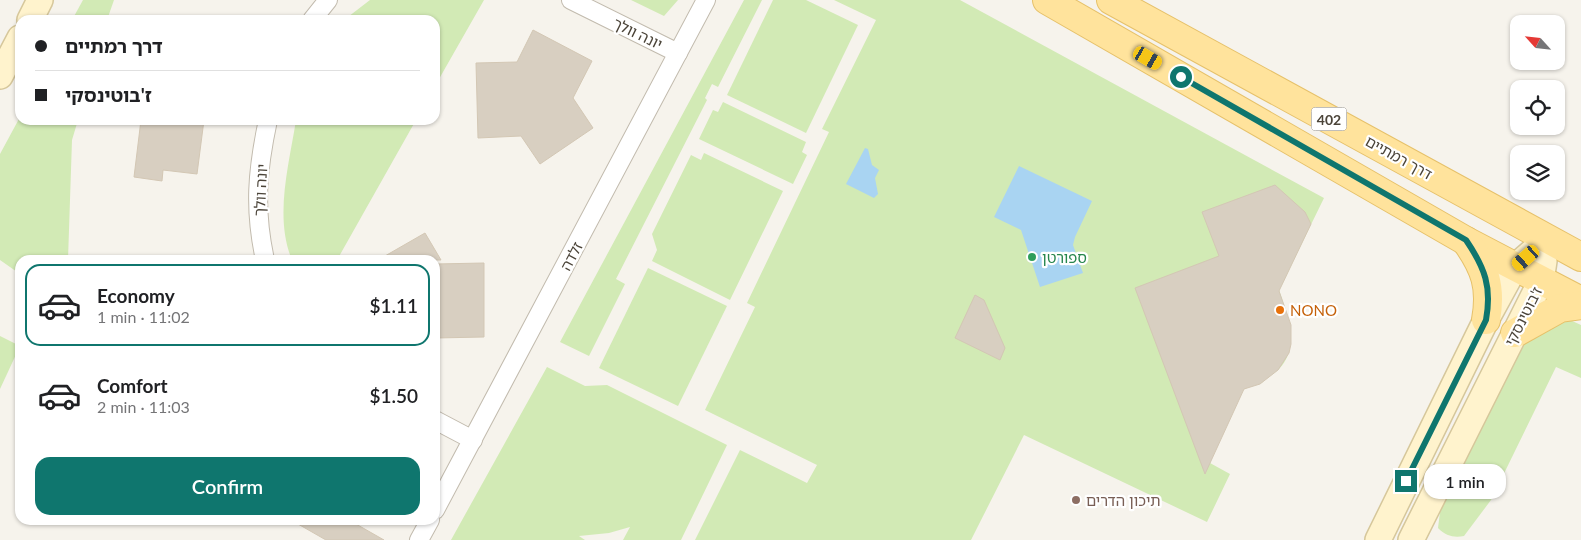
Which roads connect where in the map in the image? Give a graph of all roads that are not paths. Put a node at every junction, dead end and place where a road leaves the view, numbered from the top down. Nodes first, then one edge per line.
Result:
1 (40, 0) edge
2 (328, 0) edge
3 (571, 0) edge
4 (706, 0) edge
5 (1047, 0) edge
6 (1111, 0) edge
7 (32, 15) edge
8 (316, 15) edge
9 (15, 48) edge
10 (678, 53) junction
11 (0, 76) edge
12 (267, 125) edge
13 (1547, 239) junction
14 (1466, 240) junction
15 (264, 255) edge
16 (1581, 257) edge
17 (1515, 267) junction
18 (1541, 281) junction
19 (1581, 303) edge
20 (1486, 320) junction
21 (1515, 333) junction
22 (440, 423) edge
23 (473, 440) junction
24 (440, 501) edge
25 (427, 525) edge
26 (419, 540) edge
27 (1378, 540) edge
28 (1411, 540) edge

1 - 7 street
2 - 8 street
3 - 10 street, יונה וולך
4 - 10 street, זלדה
5 - 14 main road, 402
6 - 13 main road, דרך רמתיים / 402
9 - 11 street
10 - 23 street, זלדה
12 - 15 street, יונה וולך
13 - 16 main road, דרך רמתיים / 402
13 - 17 street, ז'בוטינסקי
13 - 18 street, ז'בוטינסקי
14 - 17 main road, 402
14 - 20 main road
17 - 18 main road, 402
17 - 20 street, ז'בוטינסקי
18 - 19 main road, 402
18 - 21 street, ז'בוטינסקי
19 - 21 main road
20 - 27 street, ז'בוטינסקי
21 - 28 street, ז'בוטינסקי
22 - 23 street
23 - 24 street, זלדה
25 - 26 street

